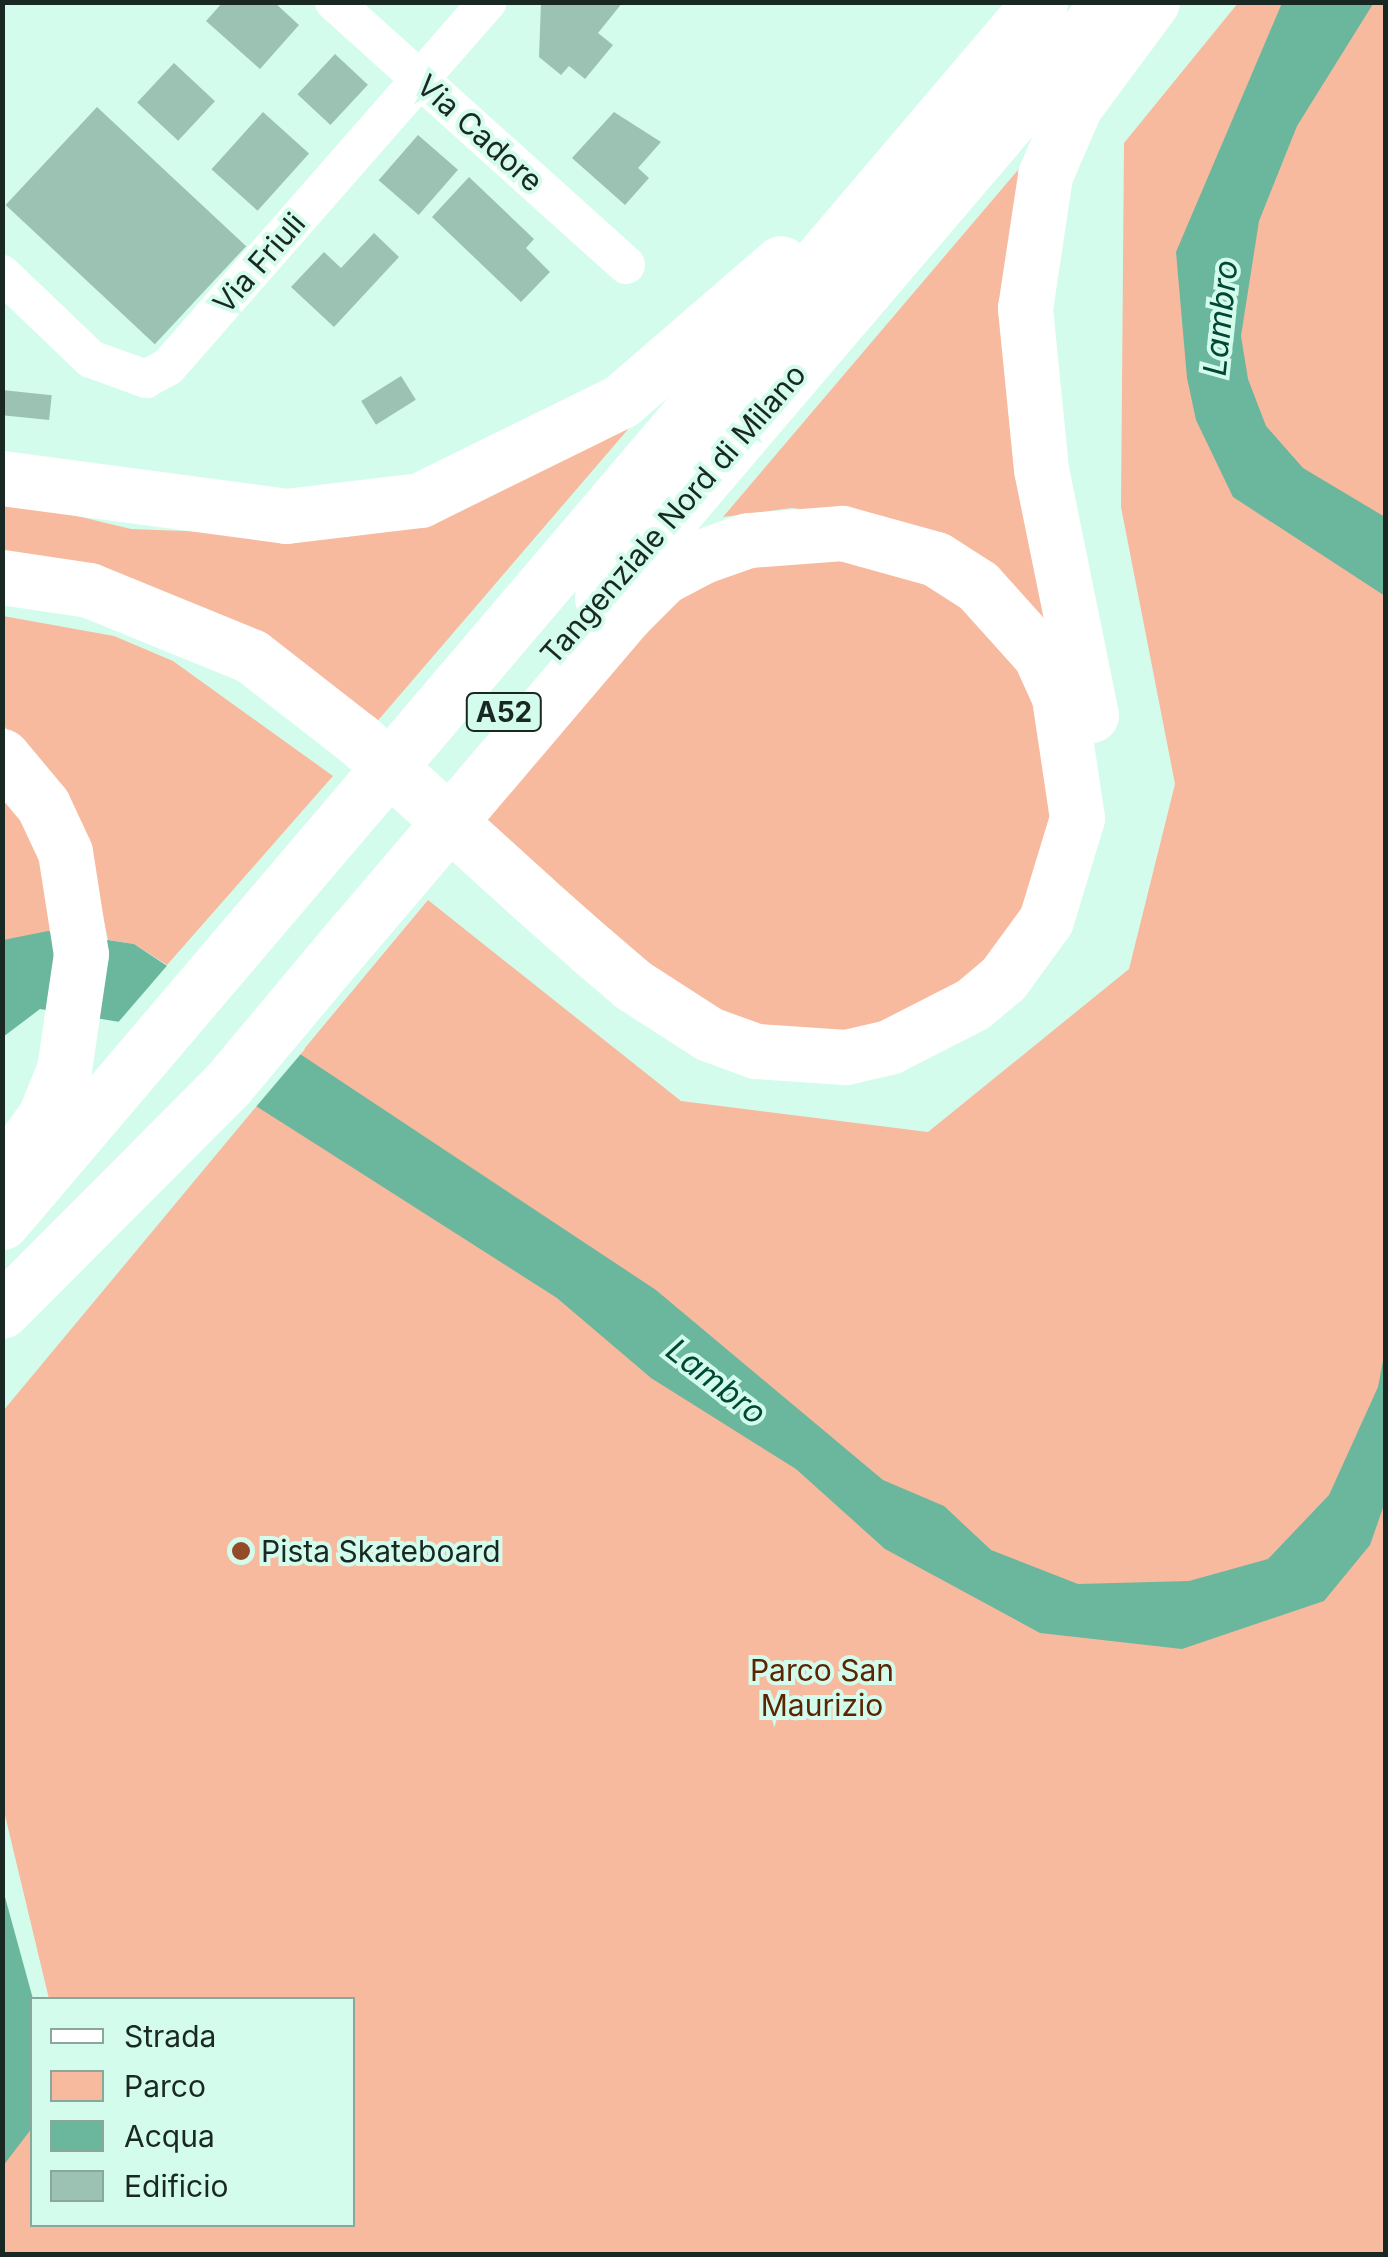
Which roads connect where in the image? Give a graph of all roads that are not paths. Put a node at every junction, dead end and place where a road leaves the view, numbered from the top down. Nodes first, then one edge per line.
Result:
1 (334, 2) edge
2 (487, 2) edge
3 (1040, 2) edge
4 (1110, 2) edge
5 (1152, 2) edge
6 (420, 79) junction
7 (862, 211) junction
8 (626, 265) dead end
9 (2, 274) edge
10 (2, 478) edge
11 (2, 578) edge
12 (2, 600) edge
13 (294, 702) junction
14 (2, 756) edge
15 (525, 905) junction
16 (267, 980) junction
17 (174, 1088) junction
18 (2, 1174) edge
19 (2, 1222) edge
20 (2, 1300) edge
21 (2, 1311) edge

1 - 6 street, Via Cadore
2 - 6 street, Via Friuli
3 - 7 highway, Tangenziale Nord di Milano / A52
4 - 16 highway, Tangenziale Nord di Milano / A52
5 - 15 highway
6 - 8 street, Via Cadore
6 - 9 street, Via Friuli
7 - 10 highway
7 - 16 highway, Tangenziale Nord di Milano / A52
11 - 13 highway
12 - 13 highway
13 - 15 highway
14 - 18 highway
15 - 16 highway
16 - 17 highway
16 - 17 highway, Tangenziale Nord di Milano / A52
17 - 19 highway, Tangenziale Nord di Milano / A52
17 - 20 highway, Tangenziale Nord di Milano / A52
17 - 21 highway

